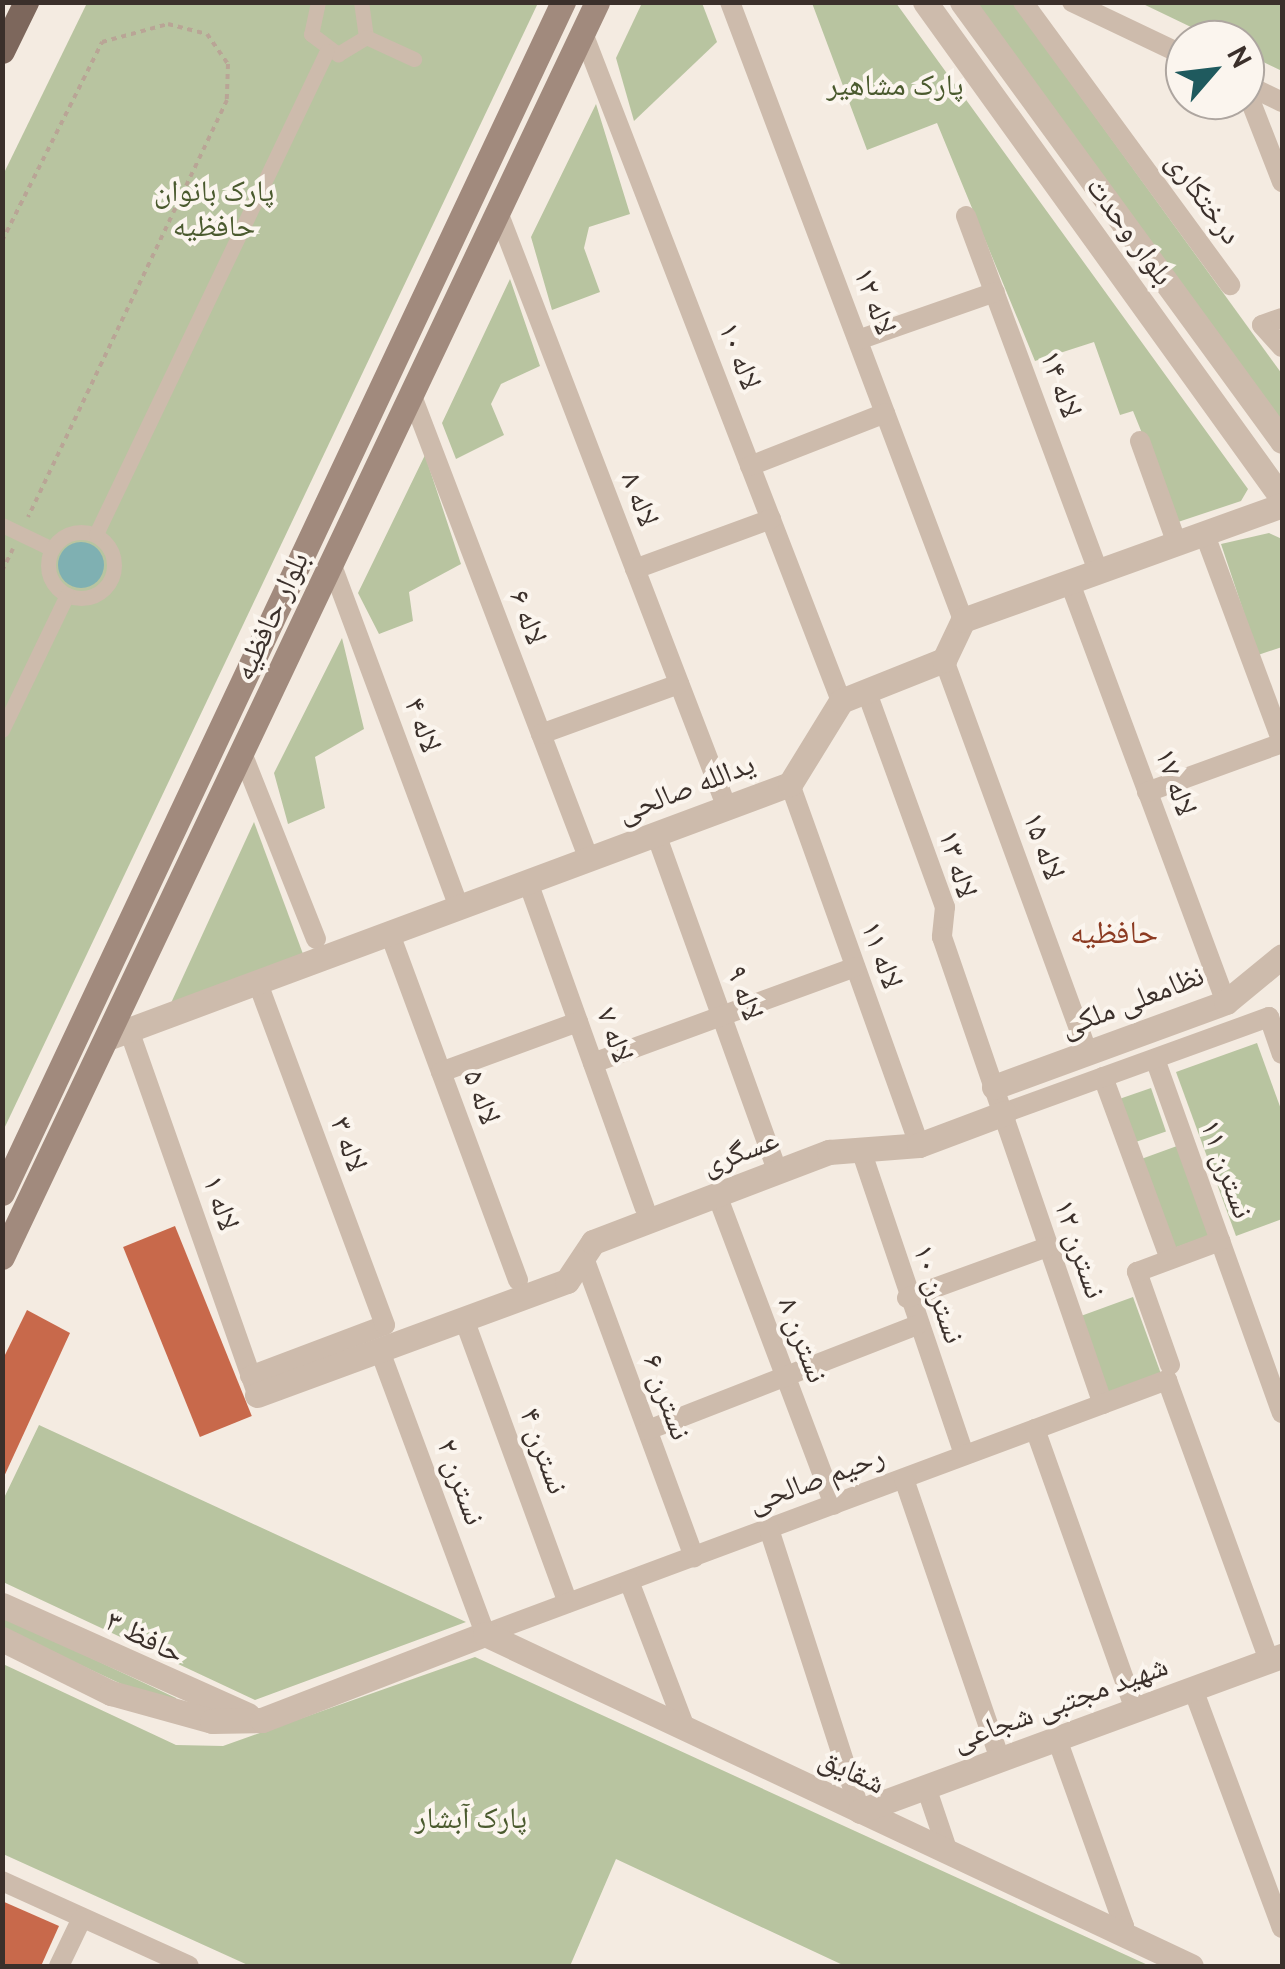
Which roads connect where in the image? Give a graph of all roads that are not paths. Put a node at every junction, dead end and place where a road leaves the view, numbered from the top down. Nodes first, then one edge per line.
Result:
1 (26, 2) edge
2 (296, 2) edge
3 (360, 2) edge
4 (563, 2) edge
5 (598, 2) edge
6 (730, 2) edge
7 (924, 2) edge
8 (962, 2) edge
9 (1023, 2) edge
10 (1072, 2) edge
11 (316, 6) edge
12 (583, 33) junction
13 (366, 36) junction
14 (1165, 46) edge
15 (327, 50) junction
16 (2, 52) edge
17 (414, 60) dead end
18 (1258, 120) edge
19 (1282, 182) edge
20 (498, 212) junction
21 (966, 216) dead end
22 (1230, 285) dead end
23 (995, 292) junction
24 (1282, 318) edge
25 (858, 340) junction
26 (1282, 347) edge
27 (380, 381) junction
28 (412, 396) junction
29 (885, 413) junction
30 (1140, 441) dead end
31 (1282, 441) edge
32 (750, 466) junction
33 (1282, 502) edge
34 (770, 519) junction
35 (2, 526) edge
36 (96, 534) junction
37 (1205, 534) junction
38 (1177, 544) junction
39 (52, 549) junction
40 (331, 564) junction
41 (635, 570) junction
42 (1099, 573) junction
43 (1070, 583) junction
44 (67, 595) junction
45 (963, 620) junction
46 (944, 660) junction
47 (679, 684) junction
48 (866, 690) junction
49 (841, 700) junction
50 (2, 730) edge
51 (540, 734) junction
52 (1282, 742) edge
53 (242, 753) junction
54 (790, 784) junction
55 (1148, 792) junction
56 (726, 808) junction
57 (656, 834) junction
58 (589, 860) junction
59 (528, 882) junction
60 (459, 908) junction
61 (390, 934) junction
62 (316, 939) dead end
63 (1282, 956) edge
64 (854, 967) junction
65 (258, 984) junction
66 (1226, 1002) junction
67 (721, 1016) junction
68 (578, 1022) junction
69 (81, 1026) junction
70 (118, 1034) junction
71 (1122, 1041) junction
72 (1088, 1053) junction
73 (1282, 1054) edge
74 (1155, 1059) junction
75 (593, 1063) junction
76 (1132, 1067) junction
77 (441, 1072) junction
78 (1103, 1077) junction
79 (994, 1087) junction
80 (1004, 1112) junction
81 (919, 1146) junction
82 (861, 1150) junction
83 (778, 1172) junction
84 (2, 1193) edge
85 (718, 1195) junction
86 (645, 1208) dead end
87 (1220, 1241) junction
88 (1047, 1248) junction
89 (2, 1257) edge
90 (584, 1258) junction
91 (1170, 1259) junction
92 (518, 1280) dead end
93 (908, 1298) junction
94 (464, 1319) junction
95 (917, 1324) junction
96 (382, 1338) junction
97 (1169, 1373) junction
98 (785, 1376) junction
99 (254, 1386) joint
100 (1103, 1404) junction
101 (1282, 1413) edge
102 (648, 1430) junction
103 (1036, 1430) junction
104 (964, 1455) junction
105 (904, 1479) junction
106 (834, 1504) junction
107 (769, 1529) junction
108 (694, 1556) junction
109 (629, 1581) junction
110 (568, 1603) junction
111 (2, 1605) edge
112 (485, 1634) junction
113 (2, 1639) edge
114 (1279, 1659) edge
115 (1193, 1689) junction
116 (1135, 1710) junction
117 (262, 1720) junction
118 (684, 1725) dead end
119 (1057, 1739) junction
120 (1000, 1760) junction
121 (926, 1787) junction
122 (860, 1811) junction
123 (948, 1852) junction
124 (2, 1881) edge
125 (82, 1918) junction
126 (1282, 1928) edge
127 (1120, 1933) junction
128 (60, 1966) edge
129 (188, 1966) edge
130 (1191, 1966) edge

1 - 16 main road
2 - 11 street
3 - 13 street
4 - 27 main road, بلوار حافظیه
5 - 12 main road, بلوار حافظیه
6 - 25 street, لاله ۱۲
7 - 33 street, بلوار وحدت
8 - 31 street, بلوار وحدت
9 - 22 street, درختکاری
10 - 14 street
11 - 15 street
12 - 20 main road, بلوار حافظیه
12 - 32 street, لاله ۱۰
13 - 15 street
13 - 17 street
15 - 36 street
18 - 19 street
20 - 28 main road, بلوار حافظیه
20 - 41 street, لاله ۸
21 - 23 street, لاله ۱۴
23 - 25 street
23 - 42 street, لاله ۱۴
24 - 26 street
25 - 29 street, لاله ۱۲
27 - 28 main road
27 - 69 main road, بلوار حافظیه
28 - 40 main road, بلوار حافظیه
28 - 51 street, لاله ۶
29 - 32 street
29 - 45 street, لاله ۱۲
30 - 38 street
32 - 34 street, لاله ۱۰
33 - 37 street
34 - 41 street
34 - 49 street, لاله ۱۰
35 - 39 street
36 - 39 street
36 - 44 street
37 - 38 street
37 - 52 street
38 - 42 street
39 - 44 street
40 - 53 main road, بلوار حافظیه
40 - 60 street, لاله ۴
41 - 47 street, لاله ۸
42 - 43 street
43 - 45 street
43 - 55 street, لاله ۱۷
44 - 50 street
45 - 46 street
46 - 48 street
46 - 72 street, لاله ۱۵
47 - 51 street
47 - 56 street, لاله ۸
48 - 49 street
48 - 79 street, لاله ۱۳
49 - 54 street, یدالله صالحی
51 - 58 street, لاله ۶
52 - 55 street
53 - 62 street
53 - 70 main road, بلوار حافظیه
54 - 56 street, یدالله صالحی
54 - 64 street, لاله ۱۱
55 - 66 street, لاله ۱۷
56 - 57 street, یدالله صالحی
57 - 58 street, یدالله صالحی
57 - 67 street, لاله ۹
58 - 59 street, یدالله صالحی
59 - 60 street, یدالله صالحی
59 - 68 street, لاله ۷
60 - 61 street, یدالله صالحی
61 - 65 street, یدالله صالحی
61 - 77 street, لاله ۵
63 - 66 street, نظامعلی ملکی
64 - 67 street
64 - 81 street, لاله ۱۱
65 - 70 street, یدالله صالحی
65 - 96 street, لاله ۳
66 - 71 street, نظامعلی ملکی
67 - 75 street
67 - 83 street, لاله ۹
68 - 75 street, لاله ۷
68 - 77 street
69 - 70 main road
69 - 84 main road, بلوار حافظیه
70 - 89 main road, بلوار حافظیه
70 - 99 street, لاله ۱
71 - 72 street, نظامعلی ملکی
71 - 76 street
72 - 79 street, نظامعلی ملکی
73 - 74 street, عسگری
74 - 76 street, عسگری
74 - 87 street, نسترن ۱۱
75 - 86 street, لاله ۷
76 - 78 street, عسگری
77 - 92 street, لاله ۵
78 - 80 street, عسگری
78 - 91 street
79 - 80 street, لاله ۱۳
80 - 81 street, عسگری
80 - 88 street, نسترن ۱۲
81 - 82 street, عسگری
82 - 83 street, عسگری
82 - 93 street, نسترن ۱۰
83 - 85 street, عسگری
85 - 90 street, عسگری
85 - 98 street, نسترن ۸
87 - 91 street
87 - 101 street, نسترن ۱۱
88 - 93 street
88 - 100 street, نسترن ۱۲
90 - 94 street, عسگری
90 - 102 street, نسترن ۶
91 - 97 street
93 - 95 street, نسترن ۱۰
94 - 96 street, عسگری
94 - 110 street, نسترن ۴
95 - 98 street
95 - 104 street, نسترن ۱۰
96 - 99 street, عسگری
96 - 112 street, نسترن ۲
97 - 100 street, رحیم صالحی
97 - 114 street
98 - 102 street
98 - 106 street, نسترن ۸
100 - 103 street, رحیم صالحی
102 - 108 street, نسترن ۶
103 - 104 street, رحیم صالحی
103 - 116 street
104 - 105 street, رحیم صالحی
105 - 106 street, رحیم صالحی
105 - 120 street
106 - 107 street, رحیم صالحی
107 - 108 street, رحیم صالحی
107 - 122 street
108 - 109 street, رحیم صالحی
109 - 110 street, رحیم صالحی
109 - 118 street
110 - 112 street, رحیم صالحی
111 - 117 street, حافظ ۳
112 - 117 street, حافظ ۳
112 - 122 street, شقایق
113 - 117 street, حافظ ۳
114 - 115 street, شهید مجتبی شجاعی
115 - 116 street, شهید مجتبی شجاعی
115 - 126 street
116 - 119 street, شهید مجتبی شجاعی
119 - 120 street, شهید مجتبی شجاعی
119 - 127 street
120 - 121 street, شهید مجتبی شجاعی
121 - 122 street, شهید مجتبی شجاعی
121 - 123 street
122 - 123 street, شقایق
123 - 127 street, شقایق
124 - 125 street
125 - 128 street
125 - 129 street
127 - 130 street, شقایق

